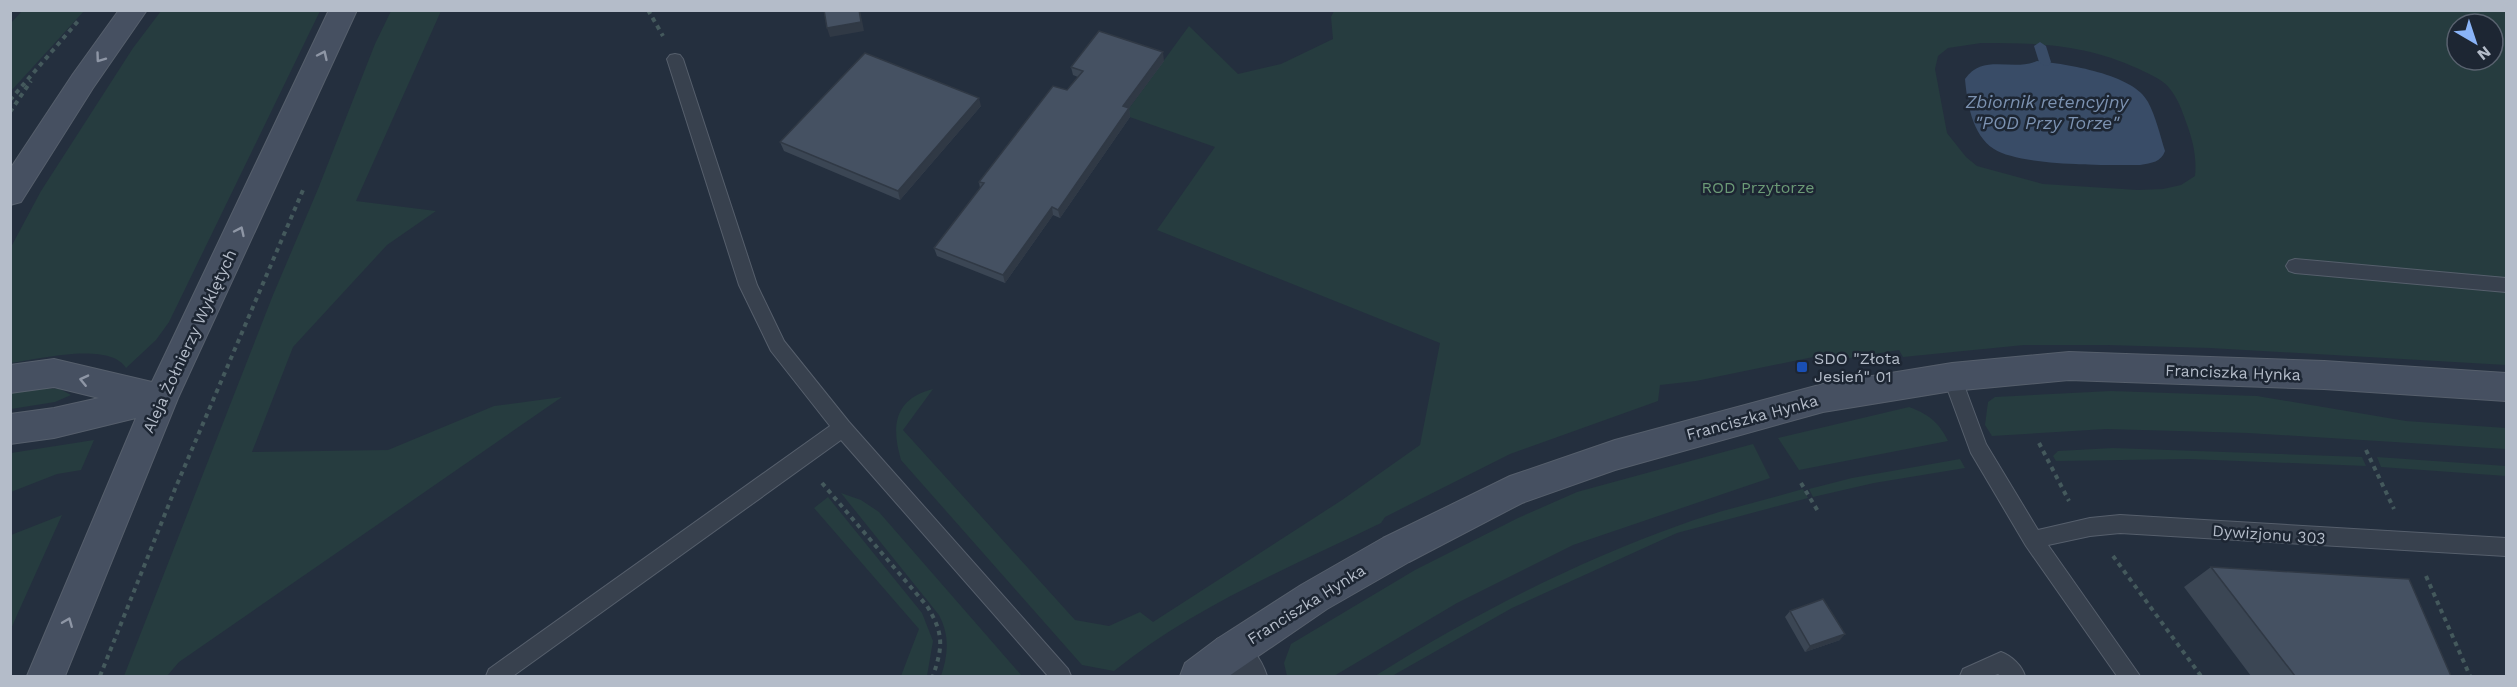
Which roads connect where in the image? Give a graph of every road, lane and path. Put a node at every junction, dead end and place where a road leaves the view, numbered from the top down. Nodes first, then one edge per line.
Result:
1 (134, 10) edge
2 (343, 10) edge
3 (81, 19) dead end
4 (675, 59) dead end
5 (38, 70) junction
6 (10, 100) edge
7 (10, 112) edge
8 (304, 186) dead end
9 (10, 194) edge
10 (2295, 266) dead end
11 (2506, 285) edge
12 (1952, 377) junction
13 (10, 379) edge
14 (2506, 387) edge
15 (161, 398) junction
16 (842, 428) junction
17 (10, 429) edge
18 (2039, 443) dead end
19 (2366, 450) dead end
20 (1801, 483) dead end
21 (2384, 488) dead end
22 (833, 496) dead end
23 (2074, 510) dead end
24 (1819, 513) dead end
25 (2032, 540) junction
26 (2411, 543) junction
27 (2506, 547) edge
28 (2121, 550) dead end
29 (1239, 664) edge
30 (46, 676) edge
31 (100, 676) edge
32 (496, 676) edge
33 (933, 676) edge
34 (1061, 676) edge
35 (1199, 676) edge
36 (1970, 676) edge
37 (2015, 676) edge
38 (2129, 676) edge
39 (2201, 676) edge
40 (2470, 676) edge

1 -> 9 street
15 -> 2 street, Aleja Żołnierzy Wyklętych
3 - 5 path
4 - 16 lane
5 - 6 path
5 - 7 path
8 - 31 path
10 - 11 lane
12 - 14 street, Franciszka Hynka
12 - 25 lane
12 - 29 street, Franciszka Hynka
15 -> 13 street
15 - 17 street
30 -> 15 street, Aleja Żołnierzy Wyklętych
16 - 32 lane
16 - 34 lane
18 - 23 path
19 - 21 path
20 - 24 path
22 - 33 path
25 - 26 lane, Dywizjonu 303
25 - 38 lane
26 - 27 lane, Dywizjonu 303
26 - 40 path
28 - 39 path
29 - 35 street, Franciszka Hynka
36 - 37 lane

